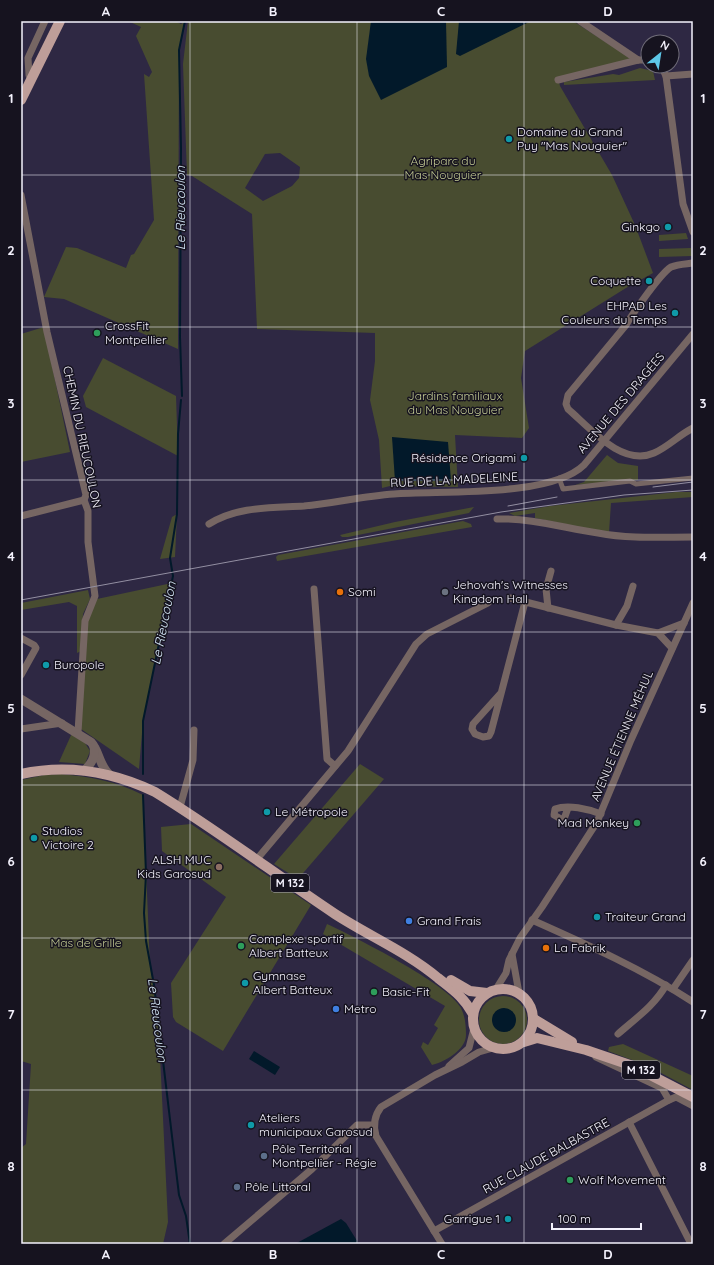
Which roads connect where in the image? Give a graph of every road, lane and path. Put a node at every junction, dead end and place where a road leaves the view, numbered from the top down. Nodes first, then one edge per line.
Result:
1 (46, 21) edge
2 (54, 21) edge
3 (60, 21) edge
4 (580, 21) edge
5 (638, 60) joint
6 (693, 74) edge
7 (29, 75) junction
8 (666, 76) joint
9 (558, 80) dead end
10 (21, 92) edge
11 (21, 100) edge
12 (21, 195) edge
13 (693, 232) edge
14 (693, 263) edge
15 (693, 334) edge
16 (693, 428) edge
17 (604, 440) junction
18 (559, 478) junction
19 (693, 478) edge
20 (84, 500) junction
21 (21, 516) edge
22 (497, 519) dead end
23 (209, 524) dead end
24 (693, 537) edge
25 (551, 571) dead end
26 (633, 586) dead end
27 (314, 589) dead end
28 (510, 598) dead end
29 (525, 602) junction
30 (488, 603) dead end
31 (693, 603) edge
32 (548, 608) junction
33 (684, 623) junction
34 (616, 625) junction
35 (658, 633) junction
36 (21, 638) edge
37 (672, 648) junction
38 (21, 675) edge
39 (500, 694) junction
40 (21, 699) edge
41 (62, 723) junction
42 (21, 729) edge
43 (194, 730) dead end
44 (78, 732) junction
45 (91, 742) junction
46 (335, 766) junction
47 (84, 771) junction
48 (21, 774) edge
49 (110, 775) junction
50 (180, 807) junction
51 (568, 808) dead end
52 (601, 814) junction
53 (256, 859) junction
54 (532, 920) junction
55 (512, 954) junction
56 (693, 960) edge
57 (428, 969) junction
58 (669, 987) junction
59 (491, 991) junction
60 (520, 993) junction
61 (693, 1002) edge
62 (473, 1014) junction
63 (534, 1018) junction
64 (474, 1028) junction
65 (618, 1034) dead end
66 (524, 1042) junction
67 (493, 1048) junction
68 (586, 1050) junction
69 (446, 1069) junction
70 (693, 1097) edge
71 (669, 1100) junction
72 (693, 1106) edge
73 (629, 1122) junction
74 (374, 1125) junction
75 (434, 1231) junction
76 (224, 1244) edge
77 (442, 1244) edge
78 (691, 1244) edge

1 - 7 street
2 - 7 main road
3 - 11 main road
4 - 5 street
5 - 9 street
6 - 8 street
7 - 10 main road
8 - 13 street
12 - 20 street, CHEMIN DU RIEUCOULON
14 - 17 street
15 - 17 street, AVENUE DES DRAGÉES
16 - 17 street
17 - 18 street, AVENUE DES DRAGÉES
18 - 19 street
18 - 23 street, RUE DE LA MADELEINE
20 - 21 street
20 - 44 street, CHEMIN DU RIEUCOULON
22 - 24 street
25 - 32 street
26 - 34 street
27 - 46 street
28 - 29 street
29 - 32 street
29 - 39 street
30 - 46 street
31 - 33 street, AVENUE ÉTIENNE MÉHUL
32 - 34 street
33 - 35 street
33 - 37 street, AVENUE ÉTIENNE MÉHUL
34 - 35 street
35 - 37 street
36 - 38 street
37 - 52 street, AVENUE ÉTIENNE MÉHUL
39 - 39 street
40 - 41 street
41 - 42 street
41 - 44 street
43 - 50 street
44 - 45 street
45 - 47 street
45 - 49 street
46 - 53 street
47 - 48 main road
47 - 49 main road, M 132
49 - 50 main road, M 132
50 - 53 main road, M 132
51 - 52 street
52 - 54 street, AVENUE ÉTIENNE MÉHUL
53 - 57 main road, M 132
54 - 55 street, AVENUE ÉTIENNE MÉHUL
54 - 58 street
55 - 59 street, AVENUE ÉTIENNE MÉHUL
55 - 60 street
56 - 58 street
57 - 59 main road, M 132
57 - 62 main road, M 132
58 - 61 street
58 - 65 street
59 - 60 main road
59 - 62 main road
60 - 63 main road
62 - 64 main road
63 - 66 main road
63 - 68 main road, M 132
64 - 67 main road
64 - 69 street
66 - 67 main road
66 - 68 main road, M 132
67 - 69 street
68 - 70 main road, M 132
68 - 71 street
69 - 74 street
71 - 72 street
71 - 73 street, RUE CLAUDE BALBASTRE
73 - 75 street, RUE CLAUDE BALBASTRE
73 - 78 street
74 - 75 street
74 - 76 street
75 - 77 street

